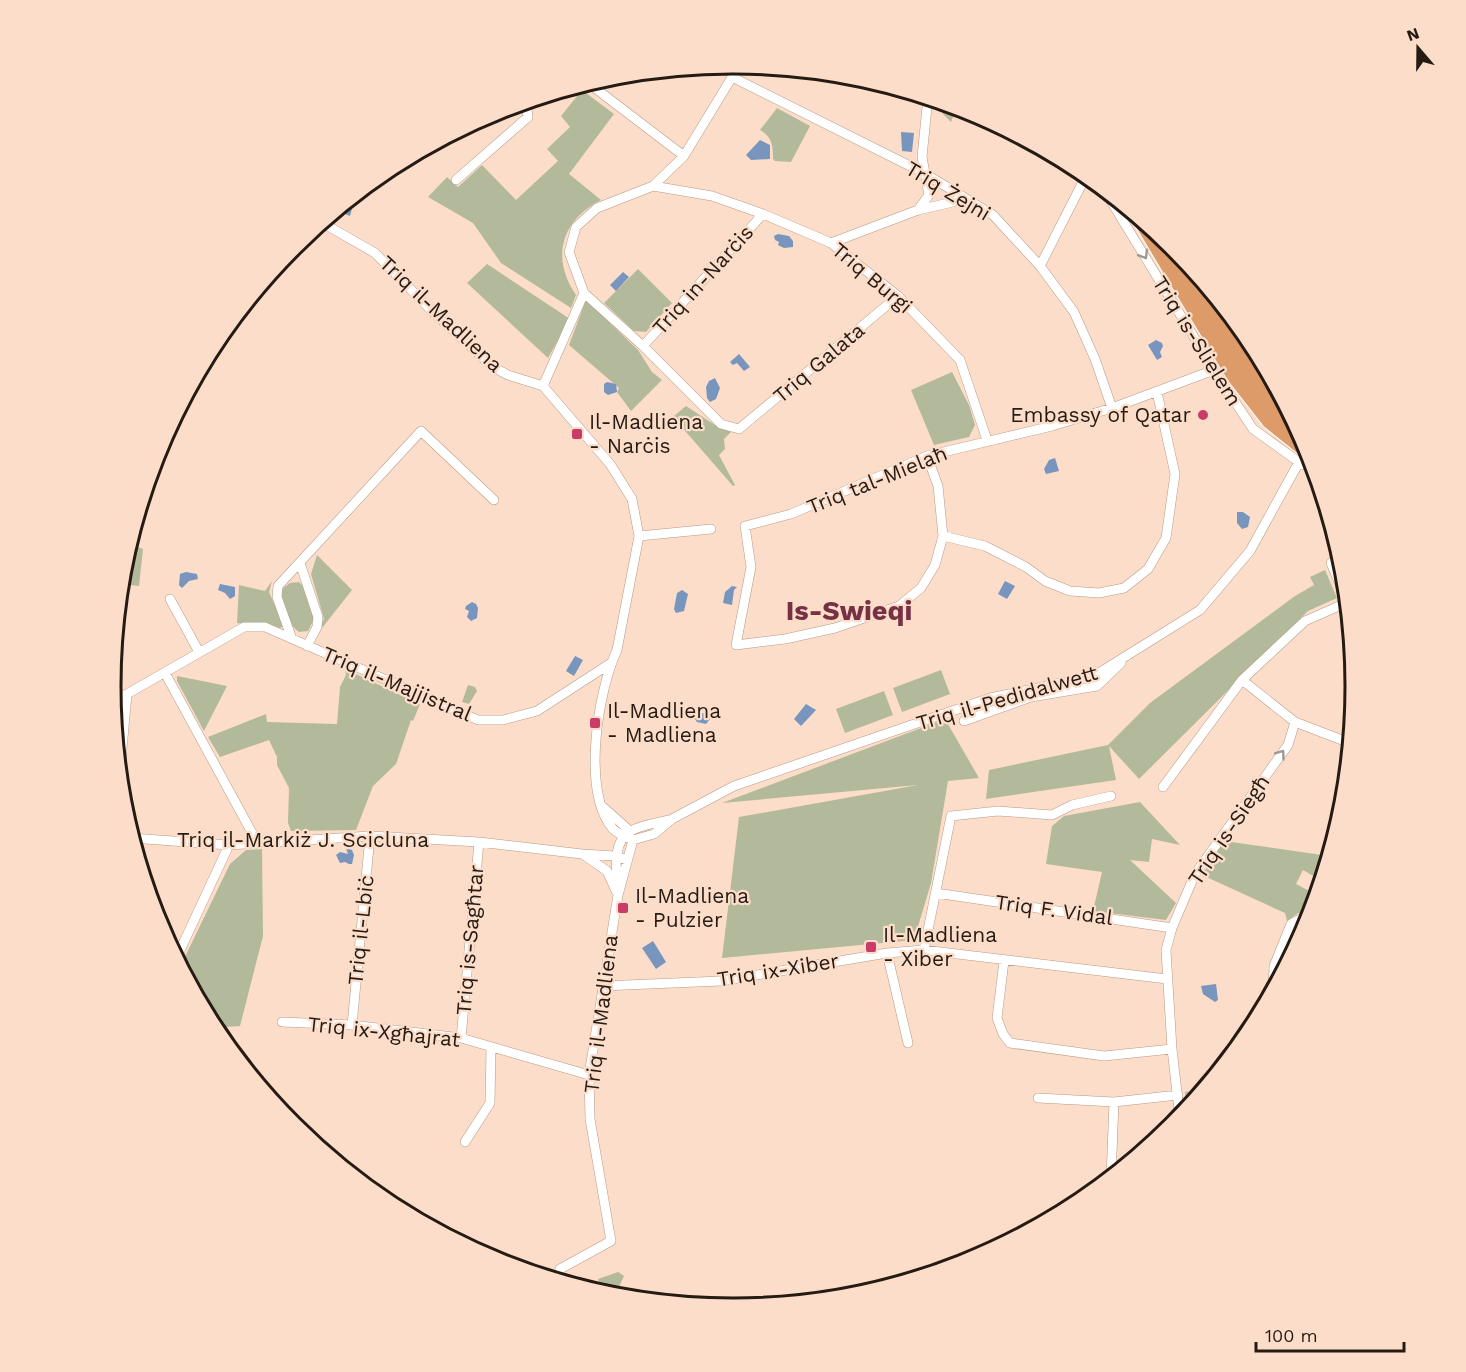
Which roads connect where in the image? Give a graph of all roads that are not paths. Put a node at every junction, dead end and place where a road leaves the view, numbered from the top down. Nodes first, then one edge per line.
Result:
1 (734, 74) edge
2 (732, 77) junction
3 (596, 89) edge
4 (927, 105) edge
5 (527, 109) edge
6 (684, 156) junction
7 (924, 173) junction
8 (456, 180) dead end
9 (1082, 183) edge
10 (653, 186) junction
11 (966, 199) junction
12 (1114, 207) edge
13 (918, 210) junction
14 (763, 214) junction
15 (328, 226) edge
16 (1154, 241) edge
17 (831, 243) junction
18 (1040, 266) junction
19 (1192, 280) edge
20 (584, 292) junction
21 (898, 296) junction
22 (643, 346) junction
23 (1214, 370) junction
24 (543, 386) junction
25 (1157, 392) junction
26 (1112, 408) junction
27 (1282, 416) edge
28 (987, 440) junction
29 (1299, 453) edge
30 (927, 456) junction
31 (1301, 456) edge
32 (1302, 461) edge
33 (494, 500) dead end
34 (711, 529) dead end
35 (639, 536) junction
36 (944, 536) junction
37 (300, 563) junction
38 (170, 599) dead end
39 (1340, 606) edge
40 (292, 639) junction
41 (307, 646) junction
42 (199, 652) junction
43 (1128, 656) junction
44 (611, 663) junction
45 (165, 673) junction
46 (1242, 680) junction
47 (128, 694) junction
48 (121, 696) edge
49 (964, 721) dead end
50 (1295, 722) junction
51 (123, 739) edge
52 (1343, 740) edge
53 (1163, 787) dead end
54 (1111, 796) dead end
55 (370, 836) junction
56 (629, 836) junction
57 (140, 839) edge
58 (479, 842) junction
59 (257, 843) junction
60 (229, 845) junction
61 (582, 855) junction
62 (621, 862) junction
63 (599, 866) junction
64 (936, 893) junction
65 (618, 896) junction
66 (1299, 920) edge
67 (1172, 928) junction
68 (181, 950) edge
69 (924, 950) junction
70 (886, 953) junction
71 (1004, 961) junction
72 (1274, 972) edge
73 (1167, 980) junction
74 (602, 986) junction
75 (282, 1022) dead end
76 (352, 1025) junction
77 (461, 1038) junction
78 (908, 1044) dead end
79 (491, 1048) junction
80 (1172, 1049) junction
81 (589, 1075) junction
82 (1178, 1095) junction
83 (1038, 1098) dead end
84 (1114, 1102) junction
85 (1179, 1106) edge
86 (465, 1142) dead end
87 (1111, 1168) edge
88 (559, 1273) edge

1 - 2 street
2 - 6 street
2 - 7 street, Triq Żejni
3 - 6 street
4 - 7 street
5 - 8 street
6 - 10 street
7 - 11 street, Triq Żejni
7 - 13 street
9 - 18 street
10 - 14 street, Triq Burgi
10 - 20 street
11 - 13 street
11 - 18 street, Triq Żejni
12 -> 23 street, Triq is-Slielem
13 - 17 street
14 - 17 street, Triq Burgi
14 - 22 street, Triq in-Narċis
15 - 24 street, Triq il-Madliena
16 - 29 highway
17 - 21 street, Triq Burgi
18 - 26 street, Triq Żejni
19 - 27 highway
20 - 22 street
20 - 24 street
21 - 22 street, Triq Galata
21 - 28 street, Triq Burgi
23 - 25 street, Triq tal-Mielaħ
23 - 31 street, Triq is-Slielem
24 - 35 street
25 - 26 street, Triq tal-Mielaħ
25 - 36 street
26 - 28 street, Triq tal-Mielaħ
28 - 30 street, Triq tal-Mielaħ
30 - 36 street
30 - 36 street, Triq tal-Mielaħ
32 - 43 street, Triq il-Pedidalwett
33 - 37 street
34 - 35 street
35 - 44 street
37 - 40 street
37 - 41 street
38 - 42 street
39 - 46 street
40 - 41 street, Triq il-Majjistral
40 - 42 street, Triq il-Majjistral
41 - 44 street, Triq il-Majjistral
42 - 45 street
43 - 49 street
43 - 56 street, Triq il-Pedidalwett
44 - 56 street
45 - 47 street
45 - 59 street
46 - 50 street
46 - 53 street
47 - 48 street
47 - 51 street
50 - 52 street
67 -> 50 street, Triq is-Siegħ
54 - 64 street
55 - 58 street, Triq il-Markiż J. Scicluna
55 - 59 street, Triq il-Markiż J. Scicluna
55 - 76 street, Triq il-Lbiċ
56 - 62 street, Triq il-Madliena
57 - 60 street, Triq il-Markiż J. Scicluna
58 - 61 street, Triq il-Markiż J. Scicluna
58 - 77 street, Triq is-Sagħtar
59 - 60 street, Triq il-Markiż J. Scicluna
60 - 68 street
61 - 62 street, Triq il-Markiż J. Scicluna
61 - 63 street, Triq il-Markiż J. Scicluna
62 - 63 street
62 - 65 street, Triq il-Madliena
63 - 65 street, Triq il-Markiż J. Scicluna
64 - 67 street, Triq F. Vidal
64 - 69 street
65 - 74 street, Triq il-Madliena
66 - 72 street
67 - 73 street, Triq is-Siegħ
69 - 70 street, Triq ix-Xiber
69 - 71 street, Triq ix-Xiber
70 - 74 street, Triq ix-Xiber
70 - 78 street
71 - 73 street, Triq ix-Xiber
71 - 80 street
73 - 80 street, Triq is-Siegħ
74 - 81 street, Triq il-Madliena
75 - 76 street, Triq ix-Xgħajrat
76 - 77 street, Triq ix-Xgħajrat
77 - 79 street, Triq ix-Xgħajrat
79 - 81 street, Triq ix-Xgħajrat
79 - 86 street
80 - 82 street, Triq is-Siegħ
81 - 88 street, Triq il-Madliena
82 - 84 street
82 - 85 street, Triq is-Siegħ
83 - 84 street
84 - 87 street

